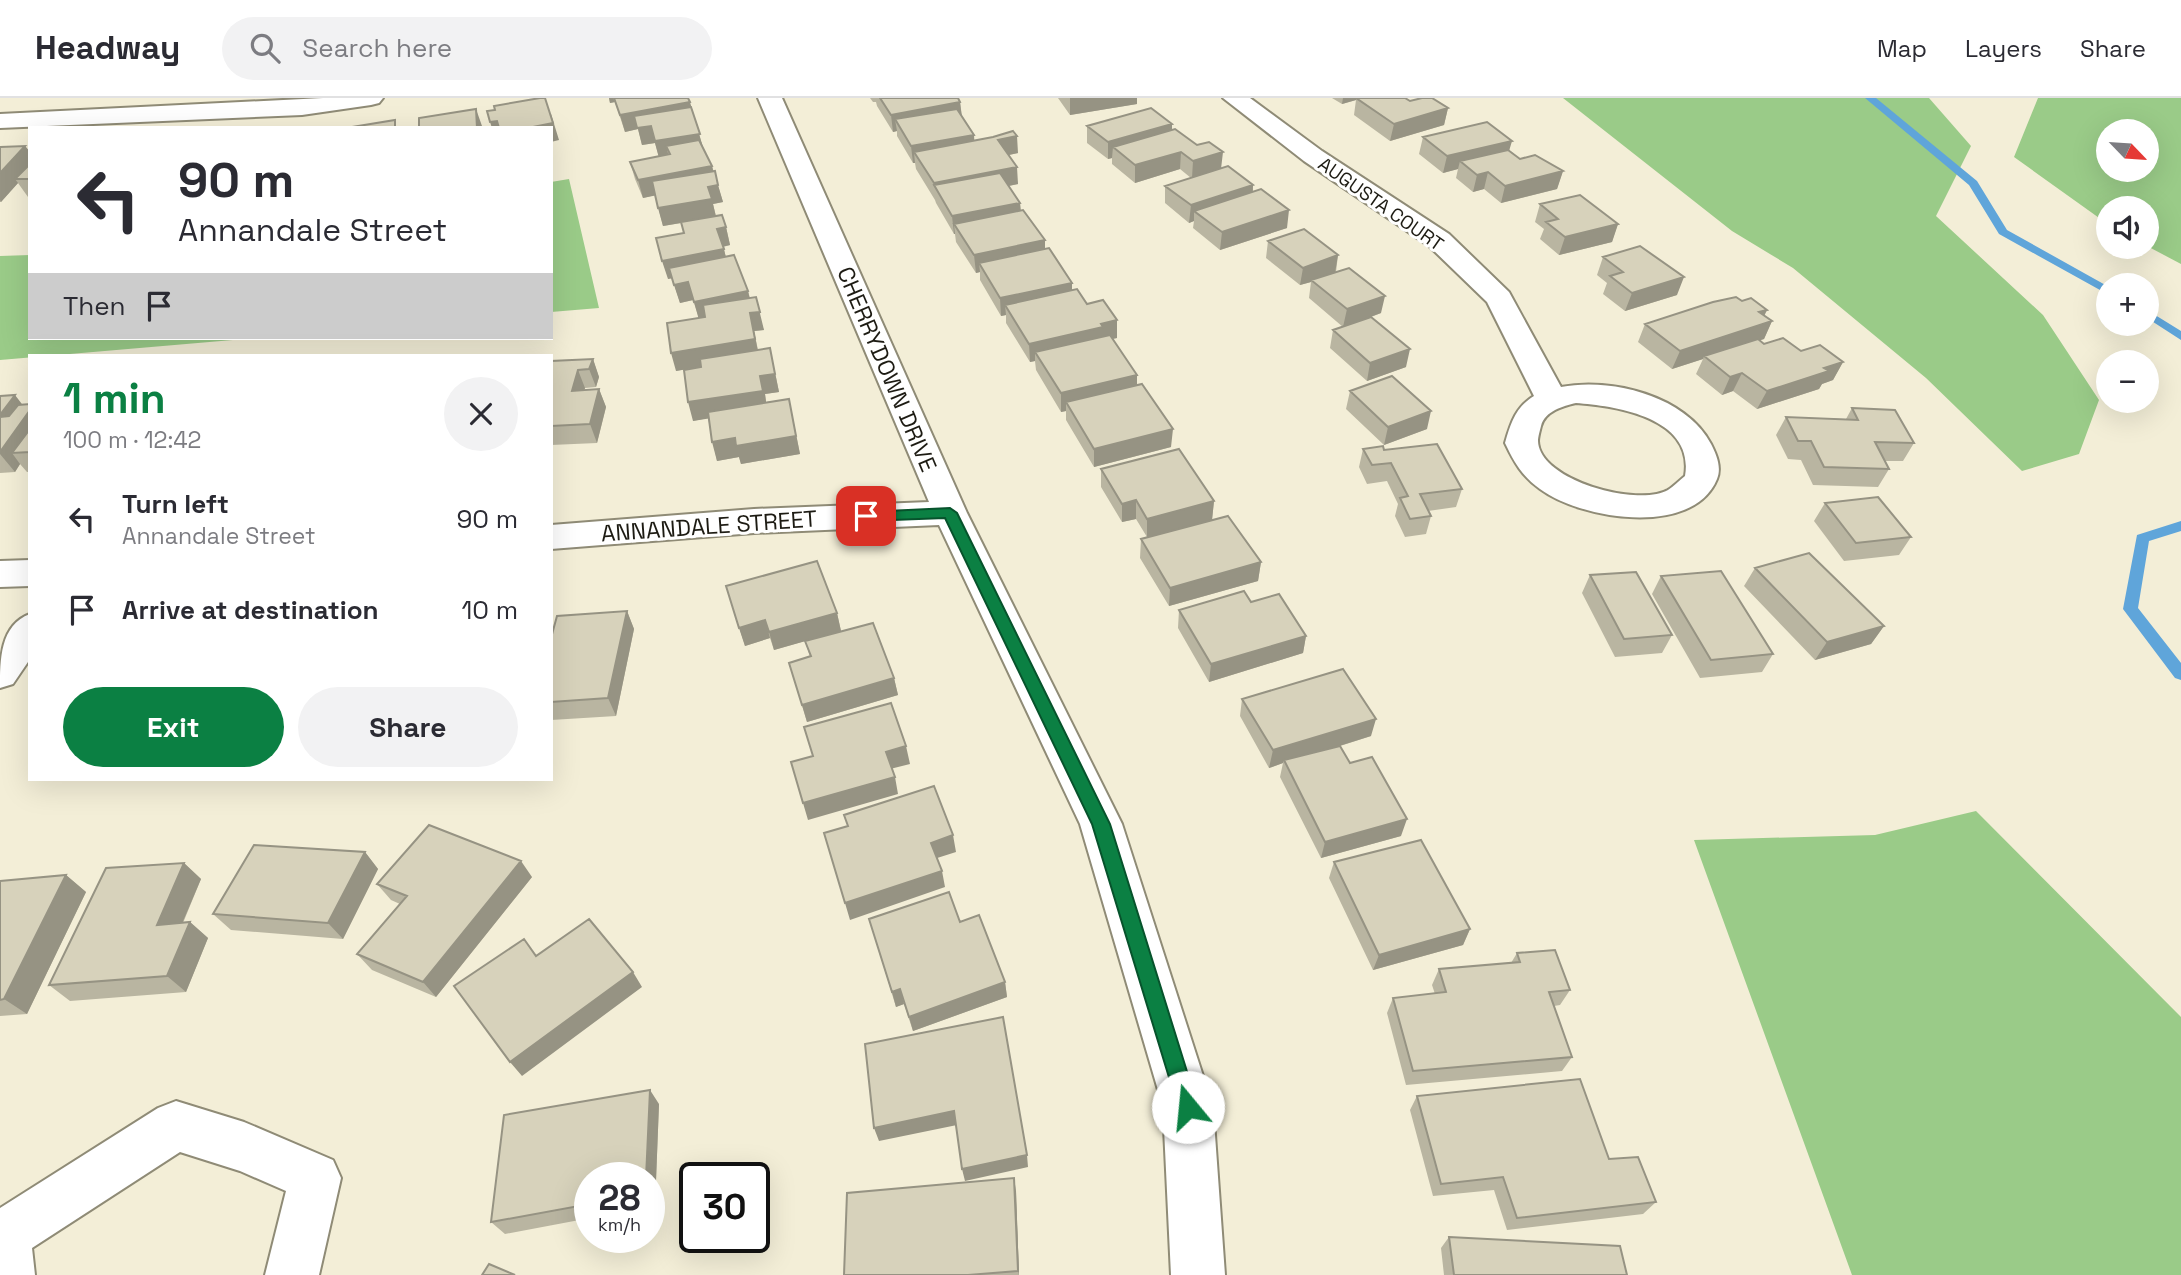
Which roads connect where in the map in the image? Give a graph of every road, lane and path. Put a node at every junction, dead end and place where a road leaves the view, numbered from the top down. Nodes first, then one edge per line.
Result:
1 (371, 98) edge
2 (770, 98) edge
3 (1235, 98) edge
4 (0, 121) edge
5 (1551, 398) junction
6 (950, 513) junction
7 (553, 537) edge
8 (28, 573) edge
9 (0, 574) edge
10 (28, 631) edge
11 (0, 674) edge
12 (4, 1250) edge
13 (292, 1275) edge
14 (1198, 1275) edge

1 - 4 street
2 - 6 street, CHERRYDOWN DRIVE
3 - 5 street, AUGUSTA COURT
5 - 5 street
6 - 7 street, ANNANDALE STREET
6 - 14 street, CHERRYDOWN DRIVE
8 - 9 street
10 - 11 street
12 - 13 street

